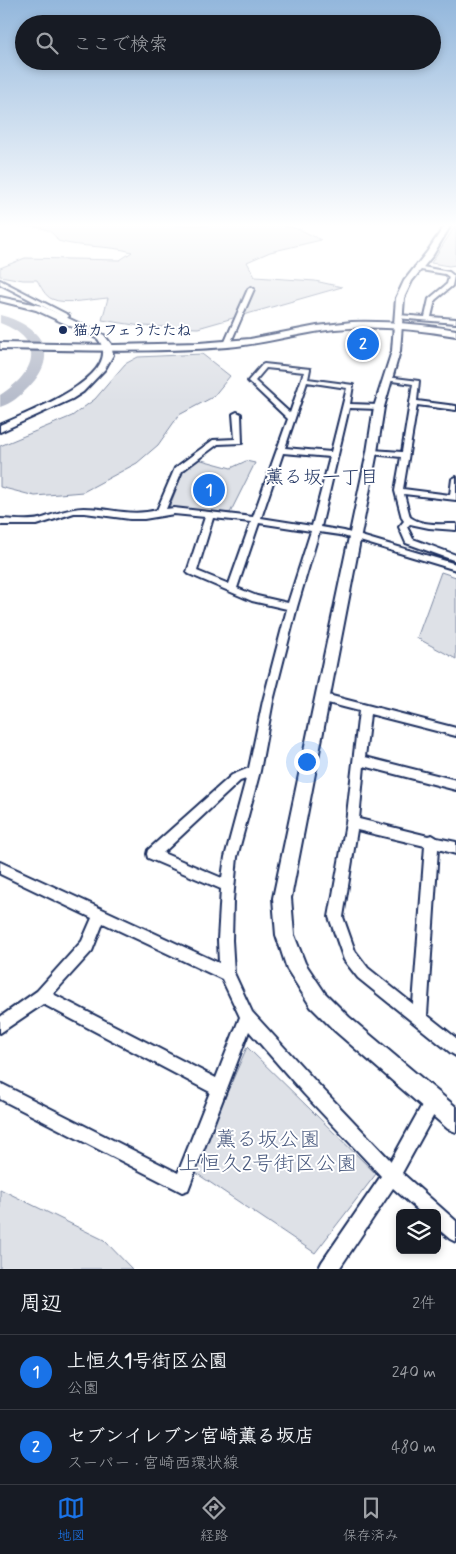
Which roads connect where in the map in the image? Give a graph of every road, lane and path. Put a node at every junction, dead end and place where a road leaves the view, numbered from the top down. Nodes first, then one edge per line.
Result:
1 (4, 284) edge
2 (406, 284) edge
3 (453, 286) edge
4 (251, 289) dead end
5 (0, 299) edge
6 (428, 318) junction
7 (63, 319) junction
8 (398, 321) junction
9 (456, 321) edge
10 (456, 333) edge
11 (227, 344) junction
12 (0, 346) edge
13 (108, 346) junction
14 (387, 379) junction
15 (304, 380) junction
16 (414, 403) junction
17 (346, 406) junction
18 (379, 407) junction
19 (456, 408) edge
20 (237, 414) dead end
21 (290, 418) junction
22 (0, 429) edge
23 (282, 450) junction
24 (372, 452) junction
25 (335, 455) junction
26 (406, 455) junction
27 (456, 479) edge
28 (399, 491) junction
29 (161, 512) junction
30 (210, 515) junction
31 (256, 520) junction
32 (408, 521) junction
33 (0, 522) edge
34 (456, 527) edge
35 (316, 528) junction
36 (354, 537) junction
37 (456, 558) edge
38 (456, 567) edge
39 (232, 590) junction
40 (292, 607) junction
41 (324, 698) junction
42 (364, 709) junction
43 (456, 732) edge
44 (358, 760) junction
45 (254, 770) junction
46 (456, 785) edge
47 (352, 823) junction
48 (432, 840) junction
49 (456, 848) edge
50 (0, 868) edge
51 (227, 886) junction
52 (100, 915) junction
53 (227, 974) junction
54 (42, 996) junction
55 (247, 1017) junction
56 (419, 1018) junction
57 (0, 1026) edge
58 (456, 1048) edge
59 (220, 1088) junction
60 (0, 1091) edge
61 (433, 1102) junction
62 (456, 1121) edge
63 (392, 1175) junction
64 (430, 1209) edge
65 (441, 1220) edge
66 (456, 1233) edge
67 (330, 1269) edge

1 - 7 street
2 - 8 street
3 - 6 street
4 - 11 street
5 - 7 street
6 - 8 street
6 - 9 street
7 - 13 street
8 - 10 main road
8 - 11 main road
8 - 14 street
11 - 13 main road
12 - 13 main road
13 - 22 street
14 - 16 street
14 - 18 street
15 - 17 street
15 - 21 street
15 - 21 street
16 - 19 street
16 - 26 street
17 - 18 street
17 - 25 street
18 - 24 street
20 - 29 street
21 - 23 street
23 - 25 street
23 - 31 street
24 - 26 street
24 - 36 street
25 - 35 street
26 - 28 street
27 - 28 street
28 - 32 street
29 - 30 street
29 - 33 street
30 - 31 street
30 - 39 street
31 - 35 street
31 - 39 street
32 - 34 street
32 - 37 street
35 - 36 street
35 - 40 street
36 - 38 street
36 - 41 street
39 - 40 street
40 - 45 street
41 - 42 street
41 - 61 street
42 - 43 street
42 - 44 street
44 - 46 street
44 - 47 street
45 - 51 street
45 - 51 street
47 - 48 street
47 - 56 street
48 - 49 street
48 - 56 street
50 - 52 street
51 - 53 street
52 - 53 street
52 - 54 street
53 - 55 street
54 - 57 street
54 - 59 street
55 - 59 street
55 - 63 street
56 - 58 street
59 - 60 street
61 - 62 street
61 - 63 street
63 - 64 street
63 - 67 street
65 - 66 street

